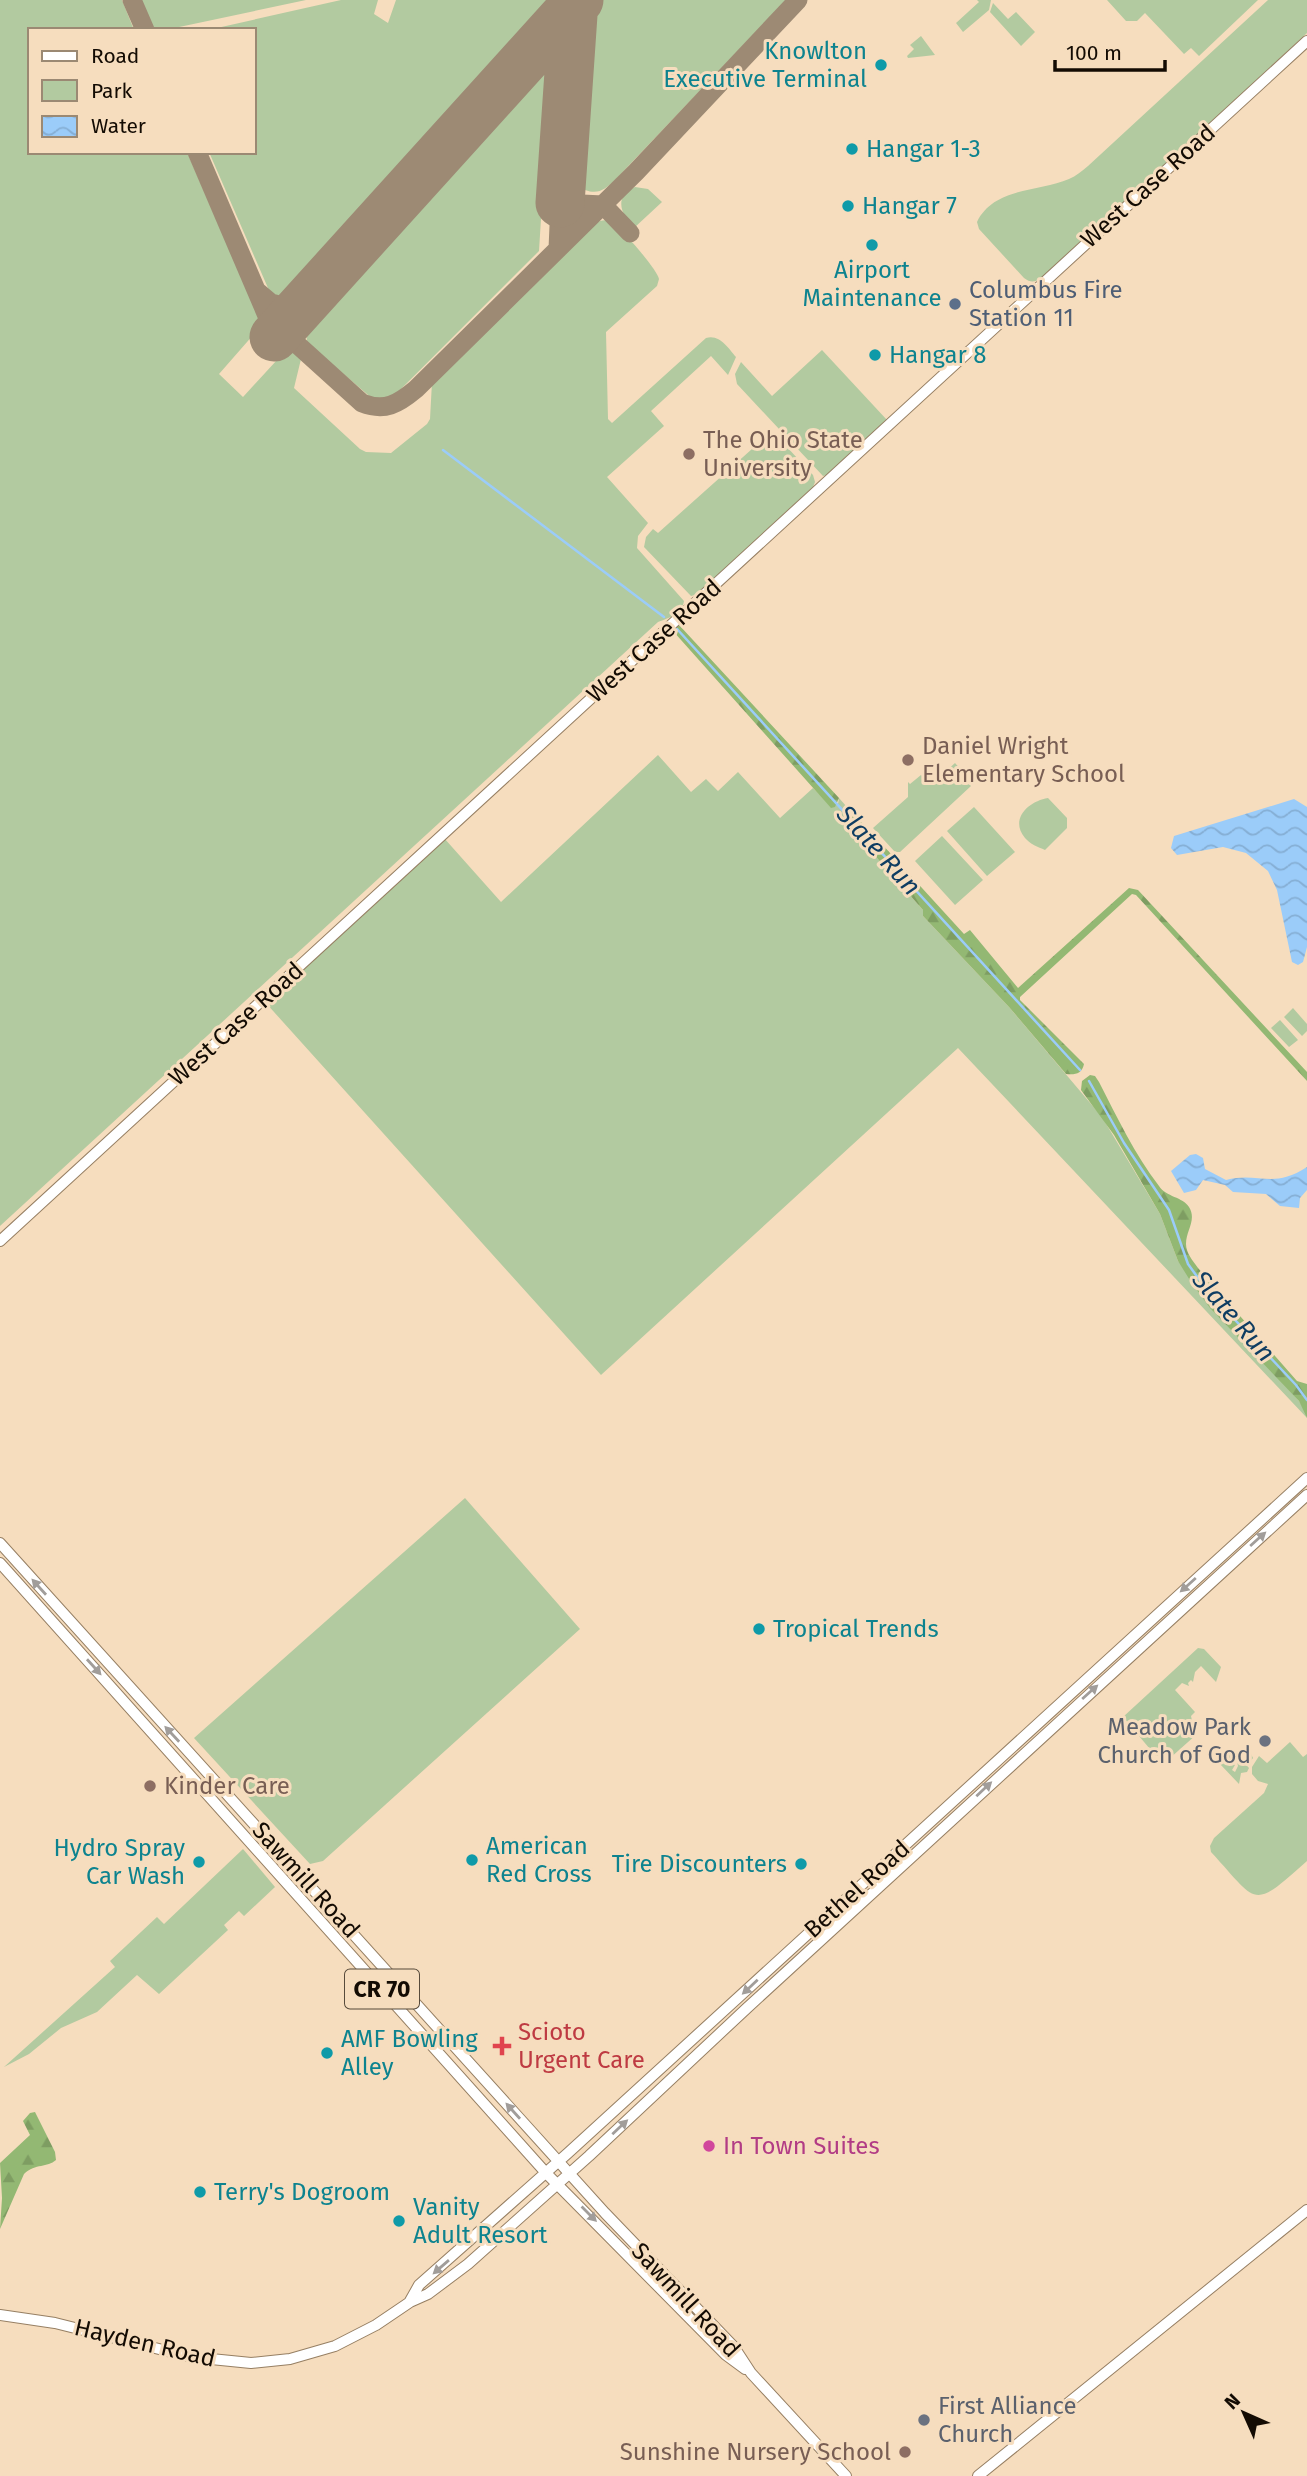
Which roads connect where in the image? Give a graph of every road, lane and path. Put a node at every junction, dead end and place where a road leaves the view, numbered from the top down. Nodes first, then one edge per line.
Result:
1 (1307, 41) edge
2 (0, 1241) edge
3 (1307, 1478) edge
4 (1307, 1495) edge
5 (0, 1544) edge
6 (0, 1563) edge
7 (558, 2161) junction
8 (546, 2173) junction
9 (569, 2173) junction
10 (557, 2183) junction
11 (1307, 2210) edge
12 (410, 2302) junction
13 (0, 2315) edge
14 (290, 2359) joint
15 (751, 2373) junction
16 (846, 2476) edge
17 (978, 2476) edge

1 - 2 main road, West Case Road
3 -> 7 main road, Bethel Road
9 -> 4 main road, Bethel Road
7 -> 5 main road, Sawmill Road / CR 70
6 -> 8 main road, Sawmill Road / CR 70
7 - 8 main road, Bethel Road
7 - 9 main road, Sawmill Road / CR 70
8 - 10 main road, Sawmill Road / CR 70
8 -> 12 main road, Bethel Road
9 - 10 main road, Bethel Road
9 - 15 main road, Sawmill Road / CR 70
10 - 12 main road, Bethel Road
10 -> 15 main road, Sawmill Road / CR 70
11 - 17 main road
12 - 14 main road, Bethel Road
13 - 14 main road, Hayden Road
15 - 16 main road, Sawmill Road / CR 70

